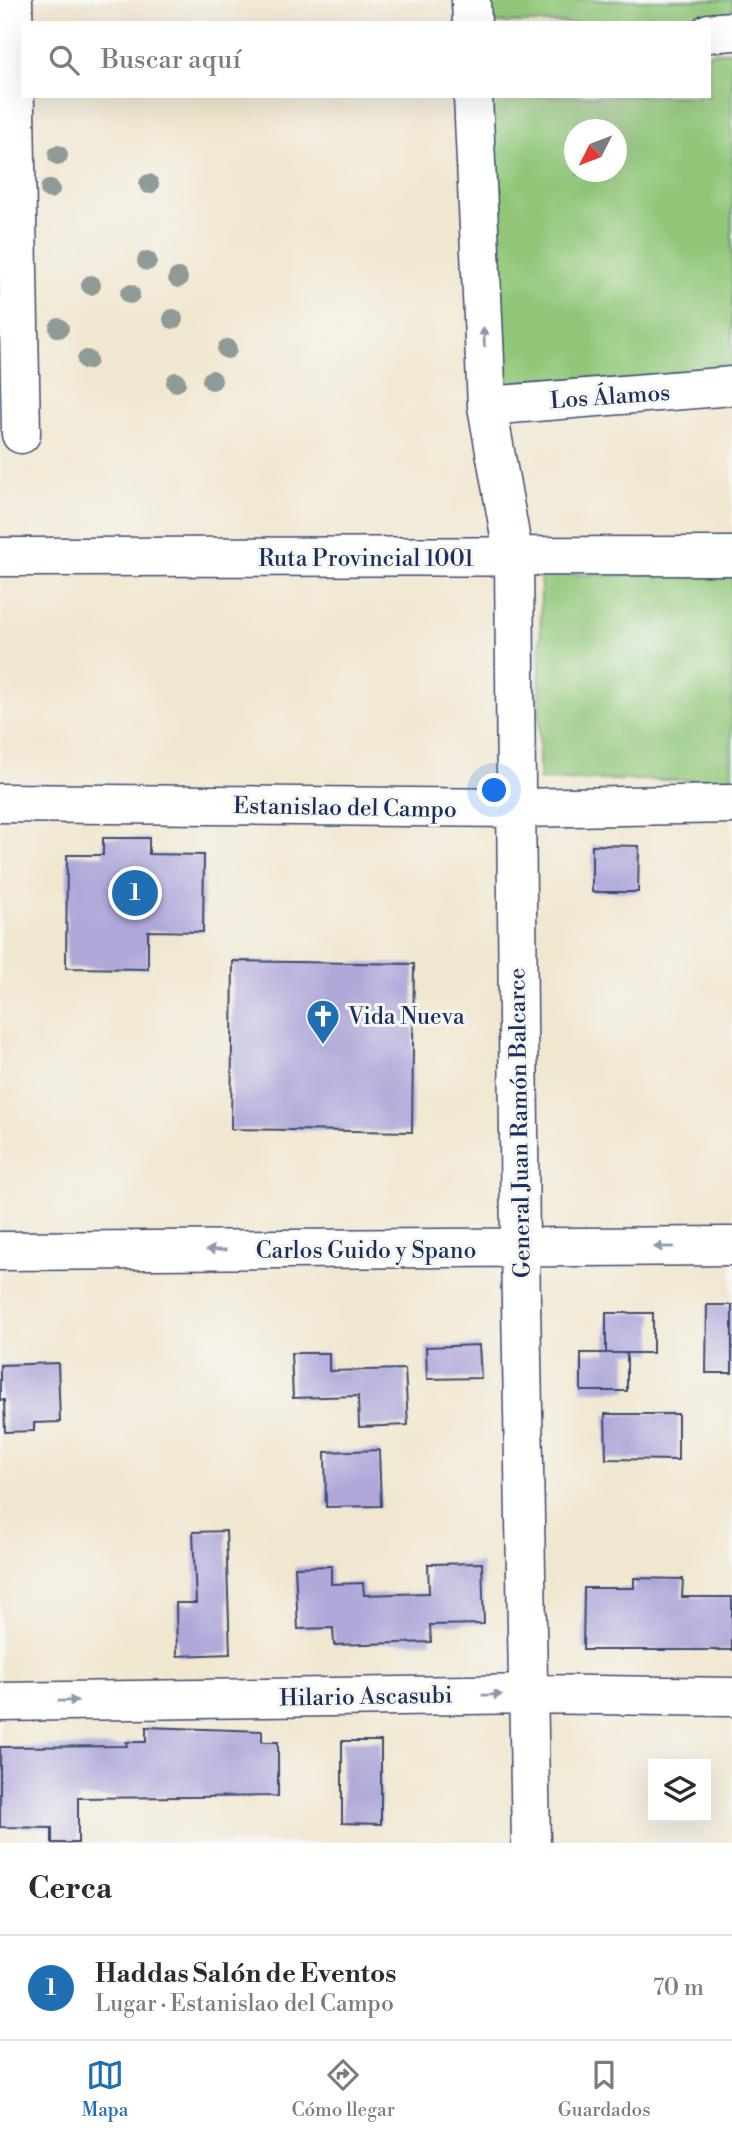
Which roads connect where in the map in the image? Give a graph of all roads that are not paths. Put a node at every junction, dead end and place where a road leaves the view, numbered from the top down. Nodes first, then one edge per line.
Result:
1 (13, 0) edge
2 (471, 0) edge
3 (472, 21) edge
4 (732, 31) edge
5 (711, 33) edge
6 (474, 98) edge
7 (732, 386) edge
8 (487, 405) junction
9 (20, 434) dead end
10 (732, 556) edge
11 (0, 557) edge
12 (514, 558) junction
13 (0, 803) edge
14 (732, 804) edge
15 (516, 808) junction
16 (732, 1246) edge
17 (520, 1249) junction
18 (0, 1251) edge
19 (530, 1694) junction
20 (732, 1697) edge
21 (0, 1702) edge
22 (531, 1843) edge

1 - 9 street
2 - 3 street
4 - 5 street
8 -> 6 street, General Juan Ramón Balcarce
7 - 8 street, Los Álamos
8 - 12 street, General Juan Ramón Balcarce
10 - 12 street, Ruta Provincial 1001
11 - 12 street, Ruta Provincial 1001
12 - 15 street, General Juan Ramón Balcarce
13 - 15 street, Estanislao del Campo
14 - 15 street, Estanislao del Campo
15 - 17 street, General Juan Ramón Balcarce
16 -> 17 street, Carlos Guido y Spano
17 -> 18 street, Carlos Guido y Spano
17 - 19 street, General Juan Ramón Balcarce
19 - 20 street, Hilario Ascasubi
21 -> 19 street, Hilario Ascasubi
19 - 22 street, General Juan Ramón Balcarce

